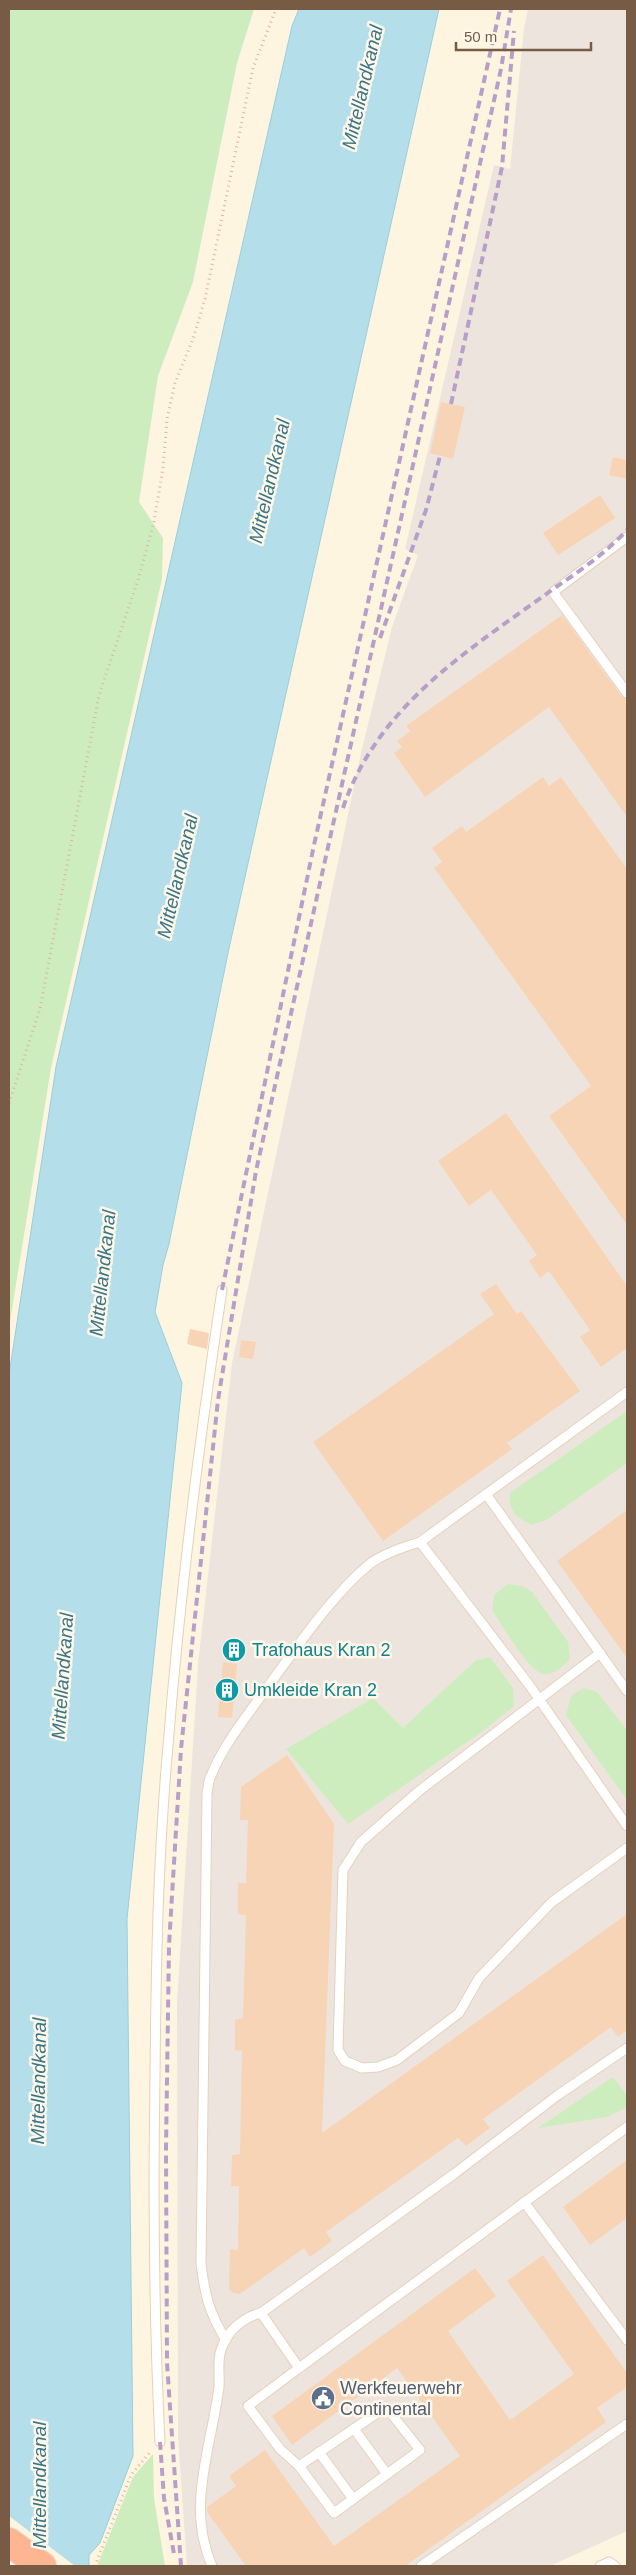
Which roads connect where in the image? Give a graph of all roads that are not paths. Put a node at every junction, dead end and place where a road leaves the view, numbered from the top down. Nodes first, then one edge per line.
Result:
1 (627, 537) edge
2 (627, 693) edge
3 (222, 1290) dead end
4 (627, 1392) edge
5 (486, 1494) junction
6 (420, 1542) junction
7 (600, 1653) junction
8 (627, 1691) edge
9 (539, 1698) junction
10 (627, 1826) edge
11 (627, 1848) edge
12 (627, 2048) edge
13 (627, 2127) edge
14 (524, 2202) junction
15 (261, 2313) junction
16 (226, 2340) junction
17 (627, 2340) edge
18 (299, 2368) junction
19 (627, 2424) edge
20 (354, 2429) junction
21 (160, 2442) road end
22 (319, 2452) junction
23 (299, 2466) junction
24 (387, 2474) junction
25 (353, 2500) junction
26 (9, 2542) edge
27 (42, 2566) edge
28 (212, 2566) edge
29 (421, 2566) edge
30 (600, 2566) edge
31 (615, 2566) edge

1 - 2 lane
3 - 21 lane
4 - 5 lane
5 - 6 lane
5 - 7 lane
6 - 9 lane
6 - 16 lane
7 - 8 lane
7 - 9 lane
9 - 10 lane
9 - 11 lane
12 - 15 lane
13 - 14 lane
14 - 17 lane
14 - 18 lane
15 - 16 lane
15 - 18 lane
16 - 28 lane
18 - 23 lane
19 - 29 lane
20 - 22 lane
20 - 24 lane
20 - 24 lane
22 - 23 lane
22 - 25 lane
23 - 25 lane
24 - 25 lane
26 - 27 highway
30 - 31 lane

